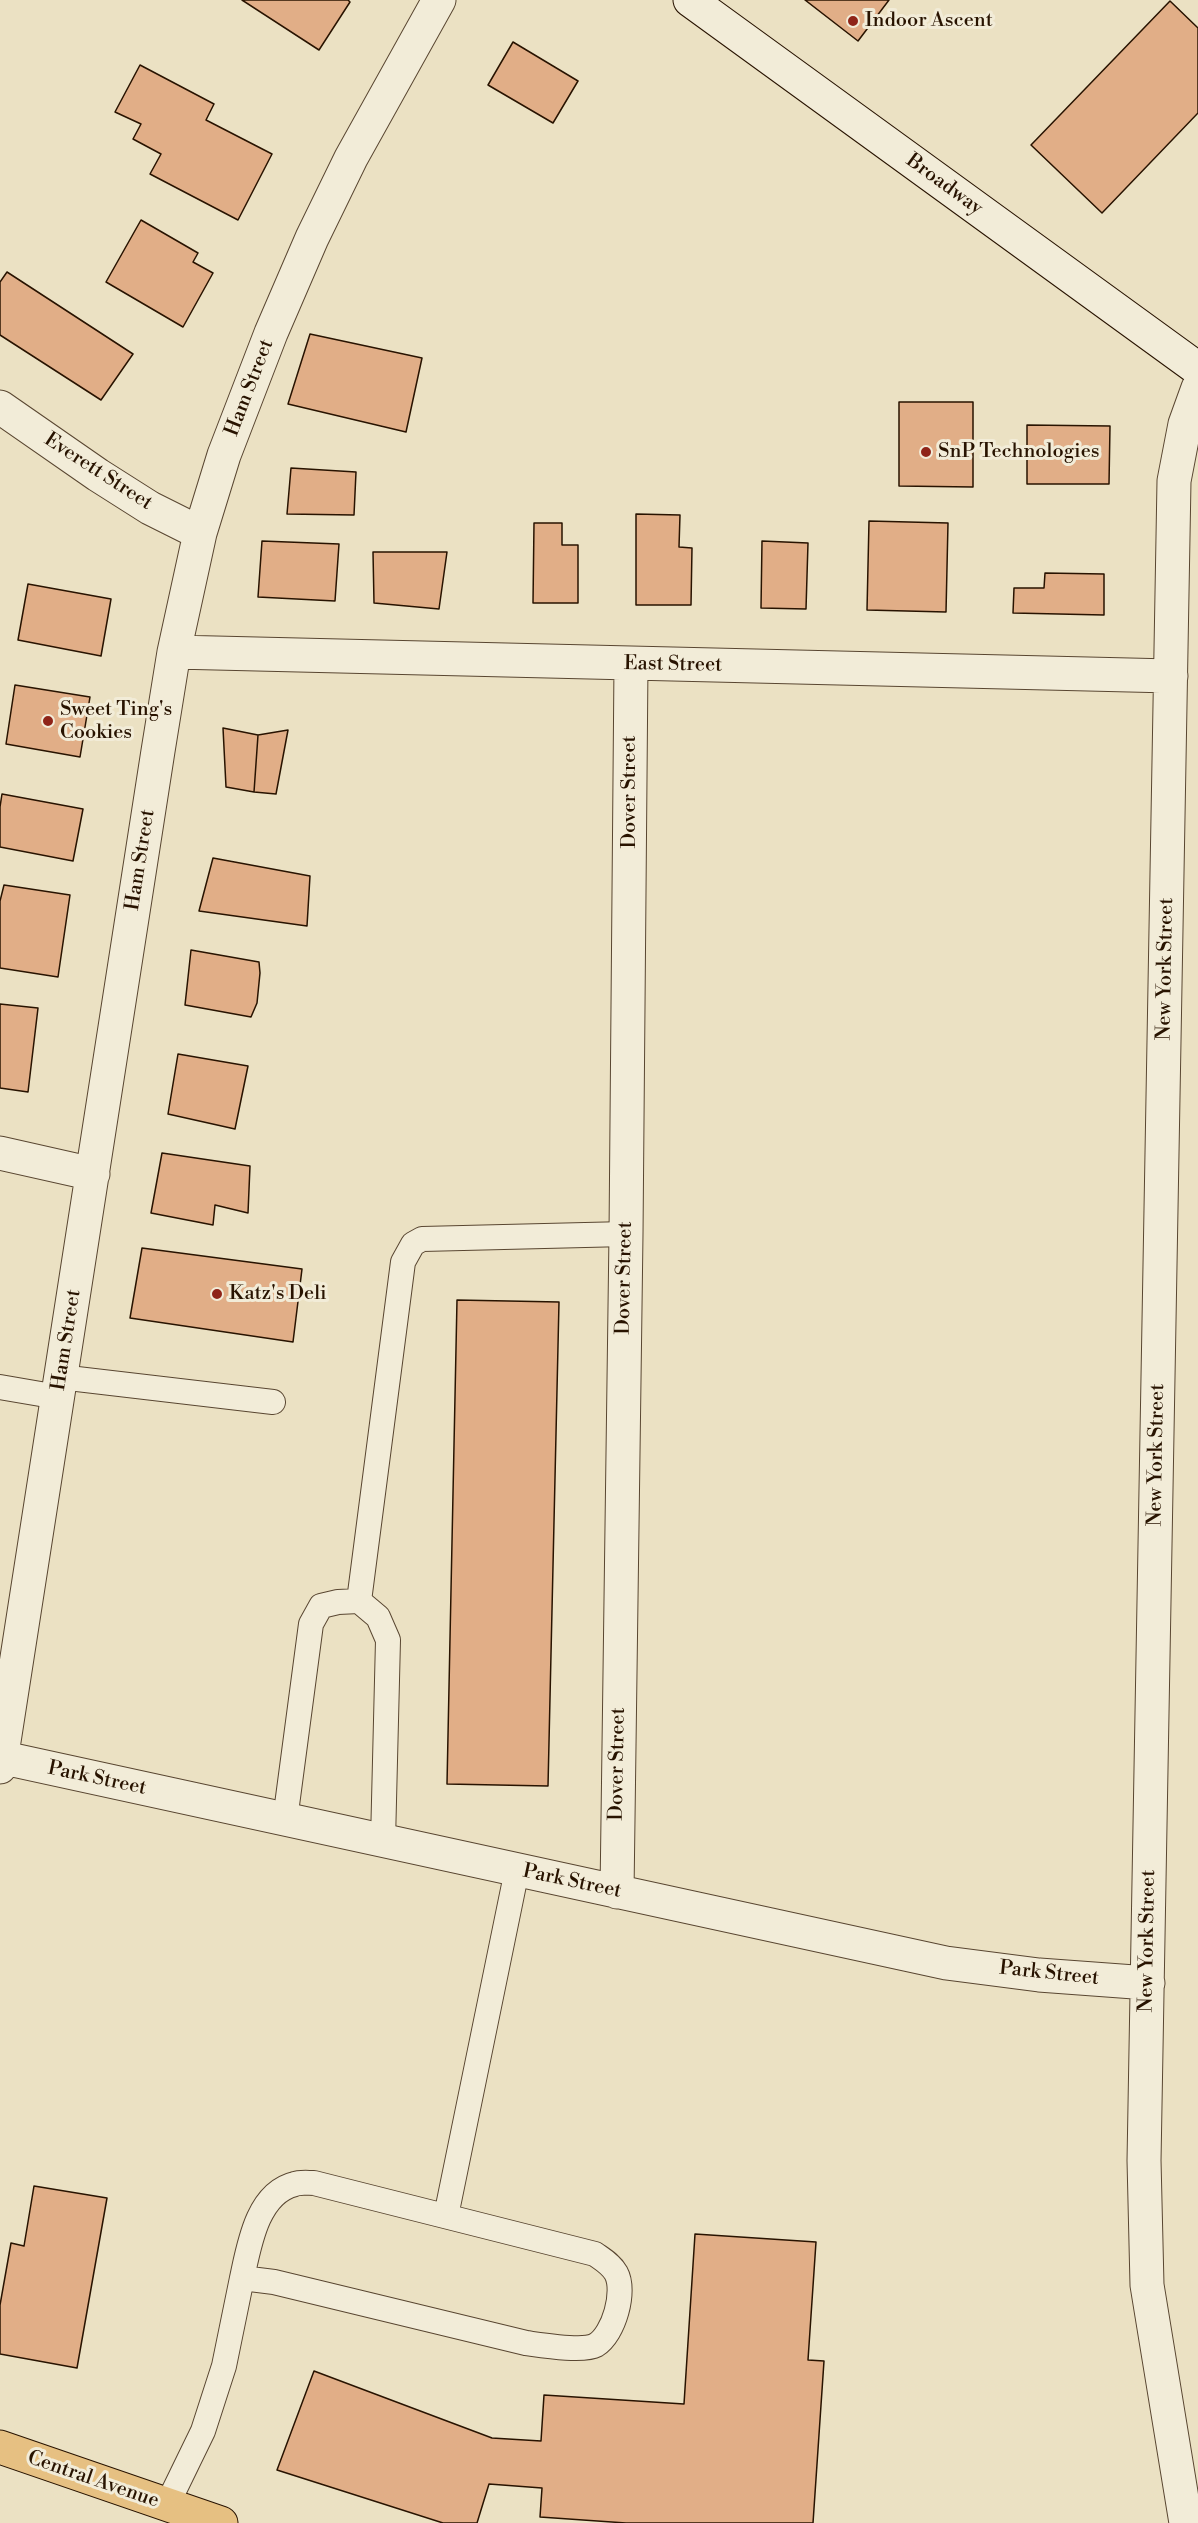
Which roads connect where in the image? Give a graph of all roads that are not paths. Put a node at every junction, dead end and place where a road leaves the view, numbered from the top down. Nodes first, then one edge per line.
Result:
1 (439, 0) edge
2 (690, 0) edge
3 (1198, 369) edge
4 (1198, 388) edge
5 (0, 407) edge
6 (200, 532) junction
7 (174, 652) junction
8 (631, 664) junction
9 (1171, 675) junction
10 (0, 1153) edge
11 (93, 1173) junction
12 (626, 1234) junction
13 (0, 1387) edge
14 (59, 1387) junction
15 (273, 1402) dead end
16 (359, 1601) junction
17 (0, 1760) edge
18 (285, 1820) junction
19 (383, 1841) junction
20 (517, 1870) junction
21 (617, 1892) junction
22 (1148, 1983) junction
23 (446, 2216) junction
24 (242, 2278) junction
25 (0, 2447) edge
26 (163, 2514) edge
27 (221, 2523) edge
28 (1186, 2523) edge

1 - 6 street, Ham Street
2 - 3 street, Broadway
4 - 9 street, New York Street
5 - 6 street, Everett Street
6 - 7 street, Ham Street
7 - 8 street, East Street
7 - 11 street, Ham Street
8 - 9 street, East Street
8 - 12 street, Dover Street
9 - 22 street, New York Street
10 - 11 street
11 - 14 street, Ham Street
12 - 16 lane
12 - 21 street, Dover Street
13 - 14 lane
14 - 15 lane
14 - 17 street, Ham Street
16 - 18 lane
16 - 19 lane
17 - 18 street, Park Street
18 - 19 street, Park Street
19 - 20 street, Park Street
20 - 21 street, Park Street
20 - 23 lane
21 - 22 street, Park Street
22 - 28 street, New York Street
23 - 24 lane
23 - 24 lane
24 - 26 lane
25 - 26 main road, Central Avenue
26 - 27 main road, Central Avenue

